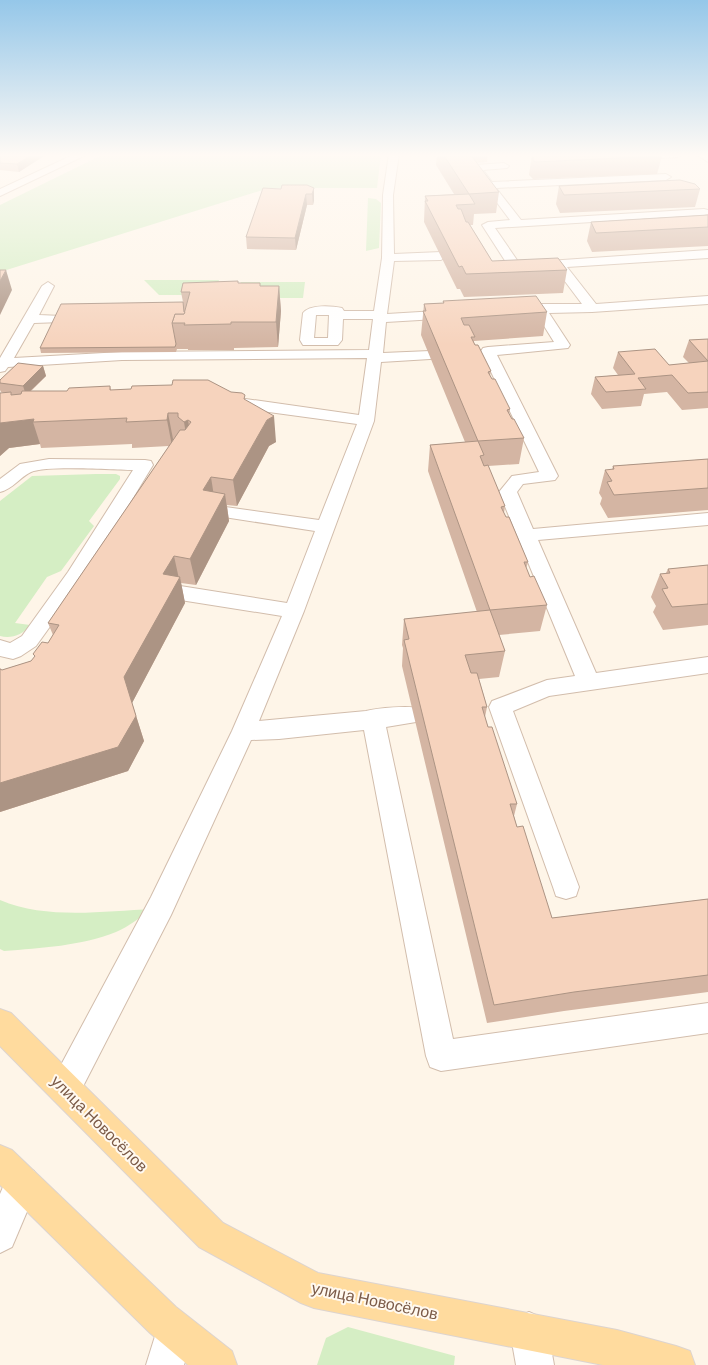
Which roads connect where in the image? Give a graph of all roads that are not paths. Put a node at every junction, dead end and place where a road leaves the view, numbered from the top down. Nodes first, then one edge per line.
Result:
1 (388, 218) edge
2 (514, 218) edge
3 (608, 218) edge
4 (518, 223) junction
5 (504, 251) junction
6 (488, 252) edge
7 (708, 254) edge
8 (441, 256) edge
9 (388, 258) junction
10 (558, 264) junction
11 (48, 286) dead end
12 (708, 300) edge
13 (540, 308) junction
14 (592, 308) junction
15 (517, 310) edge
16 (464, 313) edge
17 (336, 315) dead end
18 (380, 316) junction
19 (30, 319) junction
20 (57, 319) edge
21 (168, 341) edge
22 (164, 355) junction
23 (430, 355) edge
24 (376, 356) junction
25 (2, 365) edge
26 (210, 400) edge
27 (366, 421) junction
28 (0, 487) edge
29 (211, 510) edge
30 (708, 519) edge
31 (325, 527) junction
32 (528, 535) junction
33 (75, 577) junction
34 (97, 580) edge
35 (174, 592) edge
36 (294, 611) junction
37 (0, 648) edge
38 (708, 665) edge
39 (589, 682) junction
40 (414, 715) edge
41 (373, 718) junction
42 (244, 731) junction
43 (566, 887) dead end
44 (708, 1018) edge
45 (0, 1024) edge
46 (66, 1089) junction
47 (11, 1173) edge
48 (0, 1235) edge
49 (174, 1330) junction
50 (532, 1348) edge
51 (165, 1365) edge
52 (218, 1365) edge
53 (676, 1365) edge

1 - 9 street
2 - 4 street
3 - 4 street
4 - 5 street
5 - 6 street
5 - 10 street
7 - 10 street
8 - 9 street
9 - 18 street
10 - 14 street
11 - 19 street
12 - 14 street
13 - 14 street
13 - 15 street
13 - 32 street
16 - 18 street
17 - 18 street
18 - 24 street
19 - 20 street
19 - 25 street
21 - 22 street
22 - 24 street
22 - 25 street
23 - 24 street
24 - 27 street
26 - 27 street
27 - 31 street
28 - 33 street
29 - 31 street
30 - 32 street
31 - 36 street
32 - 39 street
33 - 34 street
33 - 37 street
35 - 36 street
36 - 42 street
38 - 39 street
39 - 43 street
40 - 41 street
41 - 42 street
41 - 44 street
42 - 46 street
45 - 46 main road, улица Новосёлов
46 - 50 main road, улица Новосёлов
47 - 48 street
47 - 49 main road
49 - 51 street
49 - 52 main road
50 - 53 main road, улица Новосёлов

